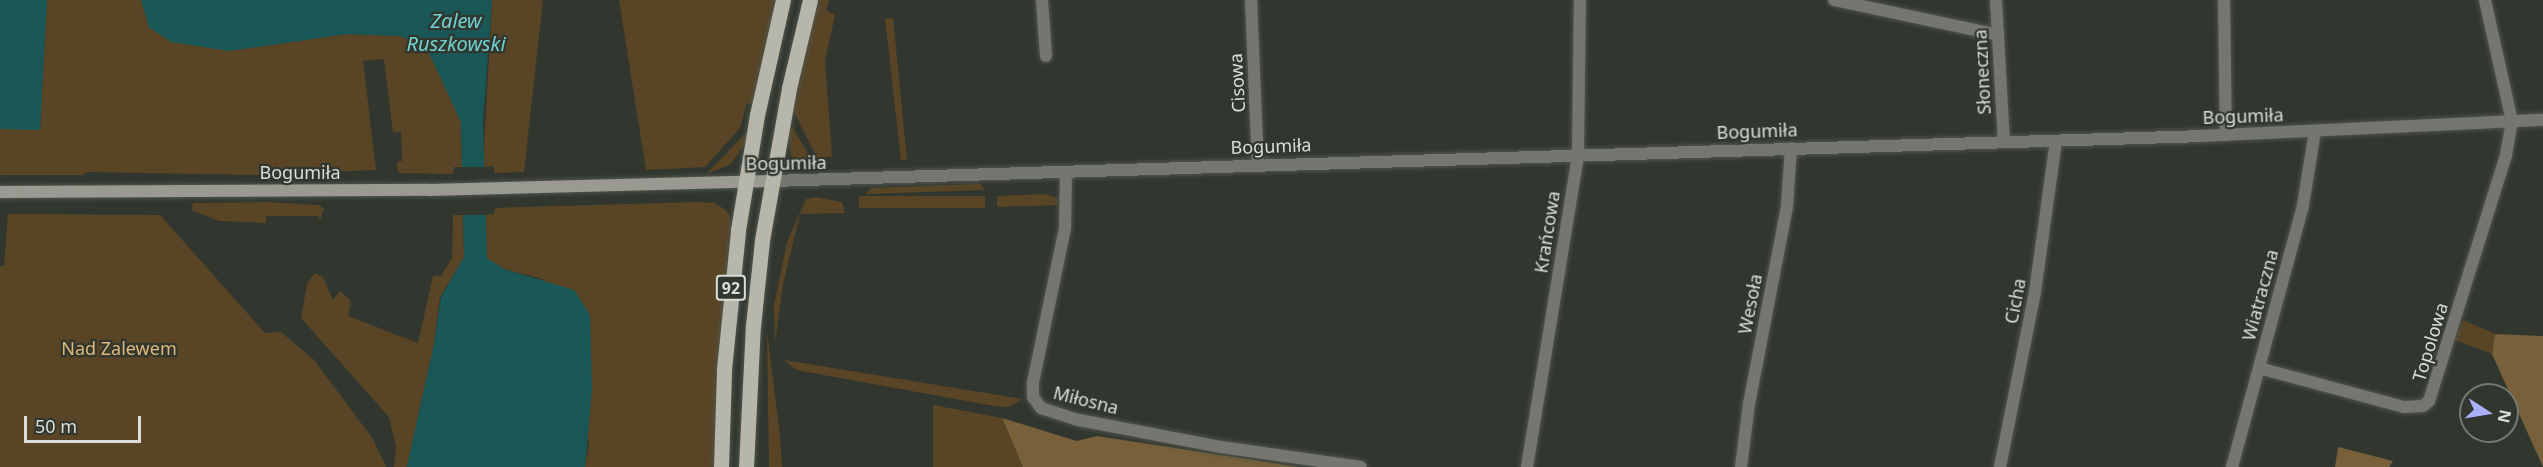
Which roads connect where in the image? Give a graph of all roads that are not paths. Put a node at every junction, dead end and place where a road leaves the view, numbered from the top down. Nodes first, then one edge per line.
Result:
1 (783, 0) edge
2 (810, 0) edge
3 (1042, 0) edge
4 (1251, 0) edge
5 (1580, 0) edge
6 (1834, 0) edge
7 (1996, 0) edge
8 (2224, 0) edge
9 (2485, 0) edge
10 (1998, 35) junction
11 (1046, 56) dead end
12 (2543, 120) edge
13 (2512, 121) junction
14 (2315, 131) junction
15 (2226, 135) junction
16 (2056, 141) junction
17 (2004, 142) junction
18 (1791, 148) junction
19 (1578, 154) junction
20 (1258, 165) junction
21 (1066, 172) junction
22 (772, 181) junction
23 (746, 182) junction
24 (0, 192) edge
25 (2259, 368) junction
26 (721, 467) edge
27 (746, 467) edge
28 (1361, 467) edge
29 (1527, 467) edge
30 (1742, 467) edge
31 (2000, 467) edge
32 (2232, 467) edge

1 - 23 main road, 92
2 - 22 main road, 92
3 - 11 street
4 - 20 street, Cisowa
5 - 19 street, Krańcowa
6 - 10 street
7 - 10 street, Słoneczna
8 - 15 street
9 - 13 street
10 - 17 street, Słoneczna
12 - 13 street, Bogumiła
13 - 14 street, Bogumiła
13 - 25 street, Topolowa
14 - 15 street, Bogumiła
14 - 25 street, Wiatraczna
15 - 16 street, Bogumiła
16 - 17 street, Bogumiła
16 - 31 street, Cicha
17 - 18 street, Bogumiła
18 - 19 street, Bogumiła
18 - 30 street, Wesoła
19 - 20 street, Bogumiła
19 - 29 street, Krańcowa
20 - 21 street, Bogumiła
21 - 22 street, Bogumiła
21 - 28 street, Miłosna
22 - 23 main road, Bogumiła
22 - 27 main road, 92
23 - 24 main road, Bogumiła
23 - 26 main road, 92
25 - 32 street, Wiatraczna

